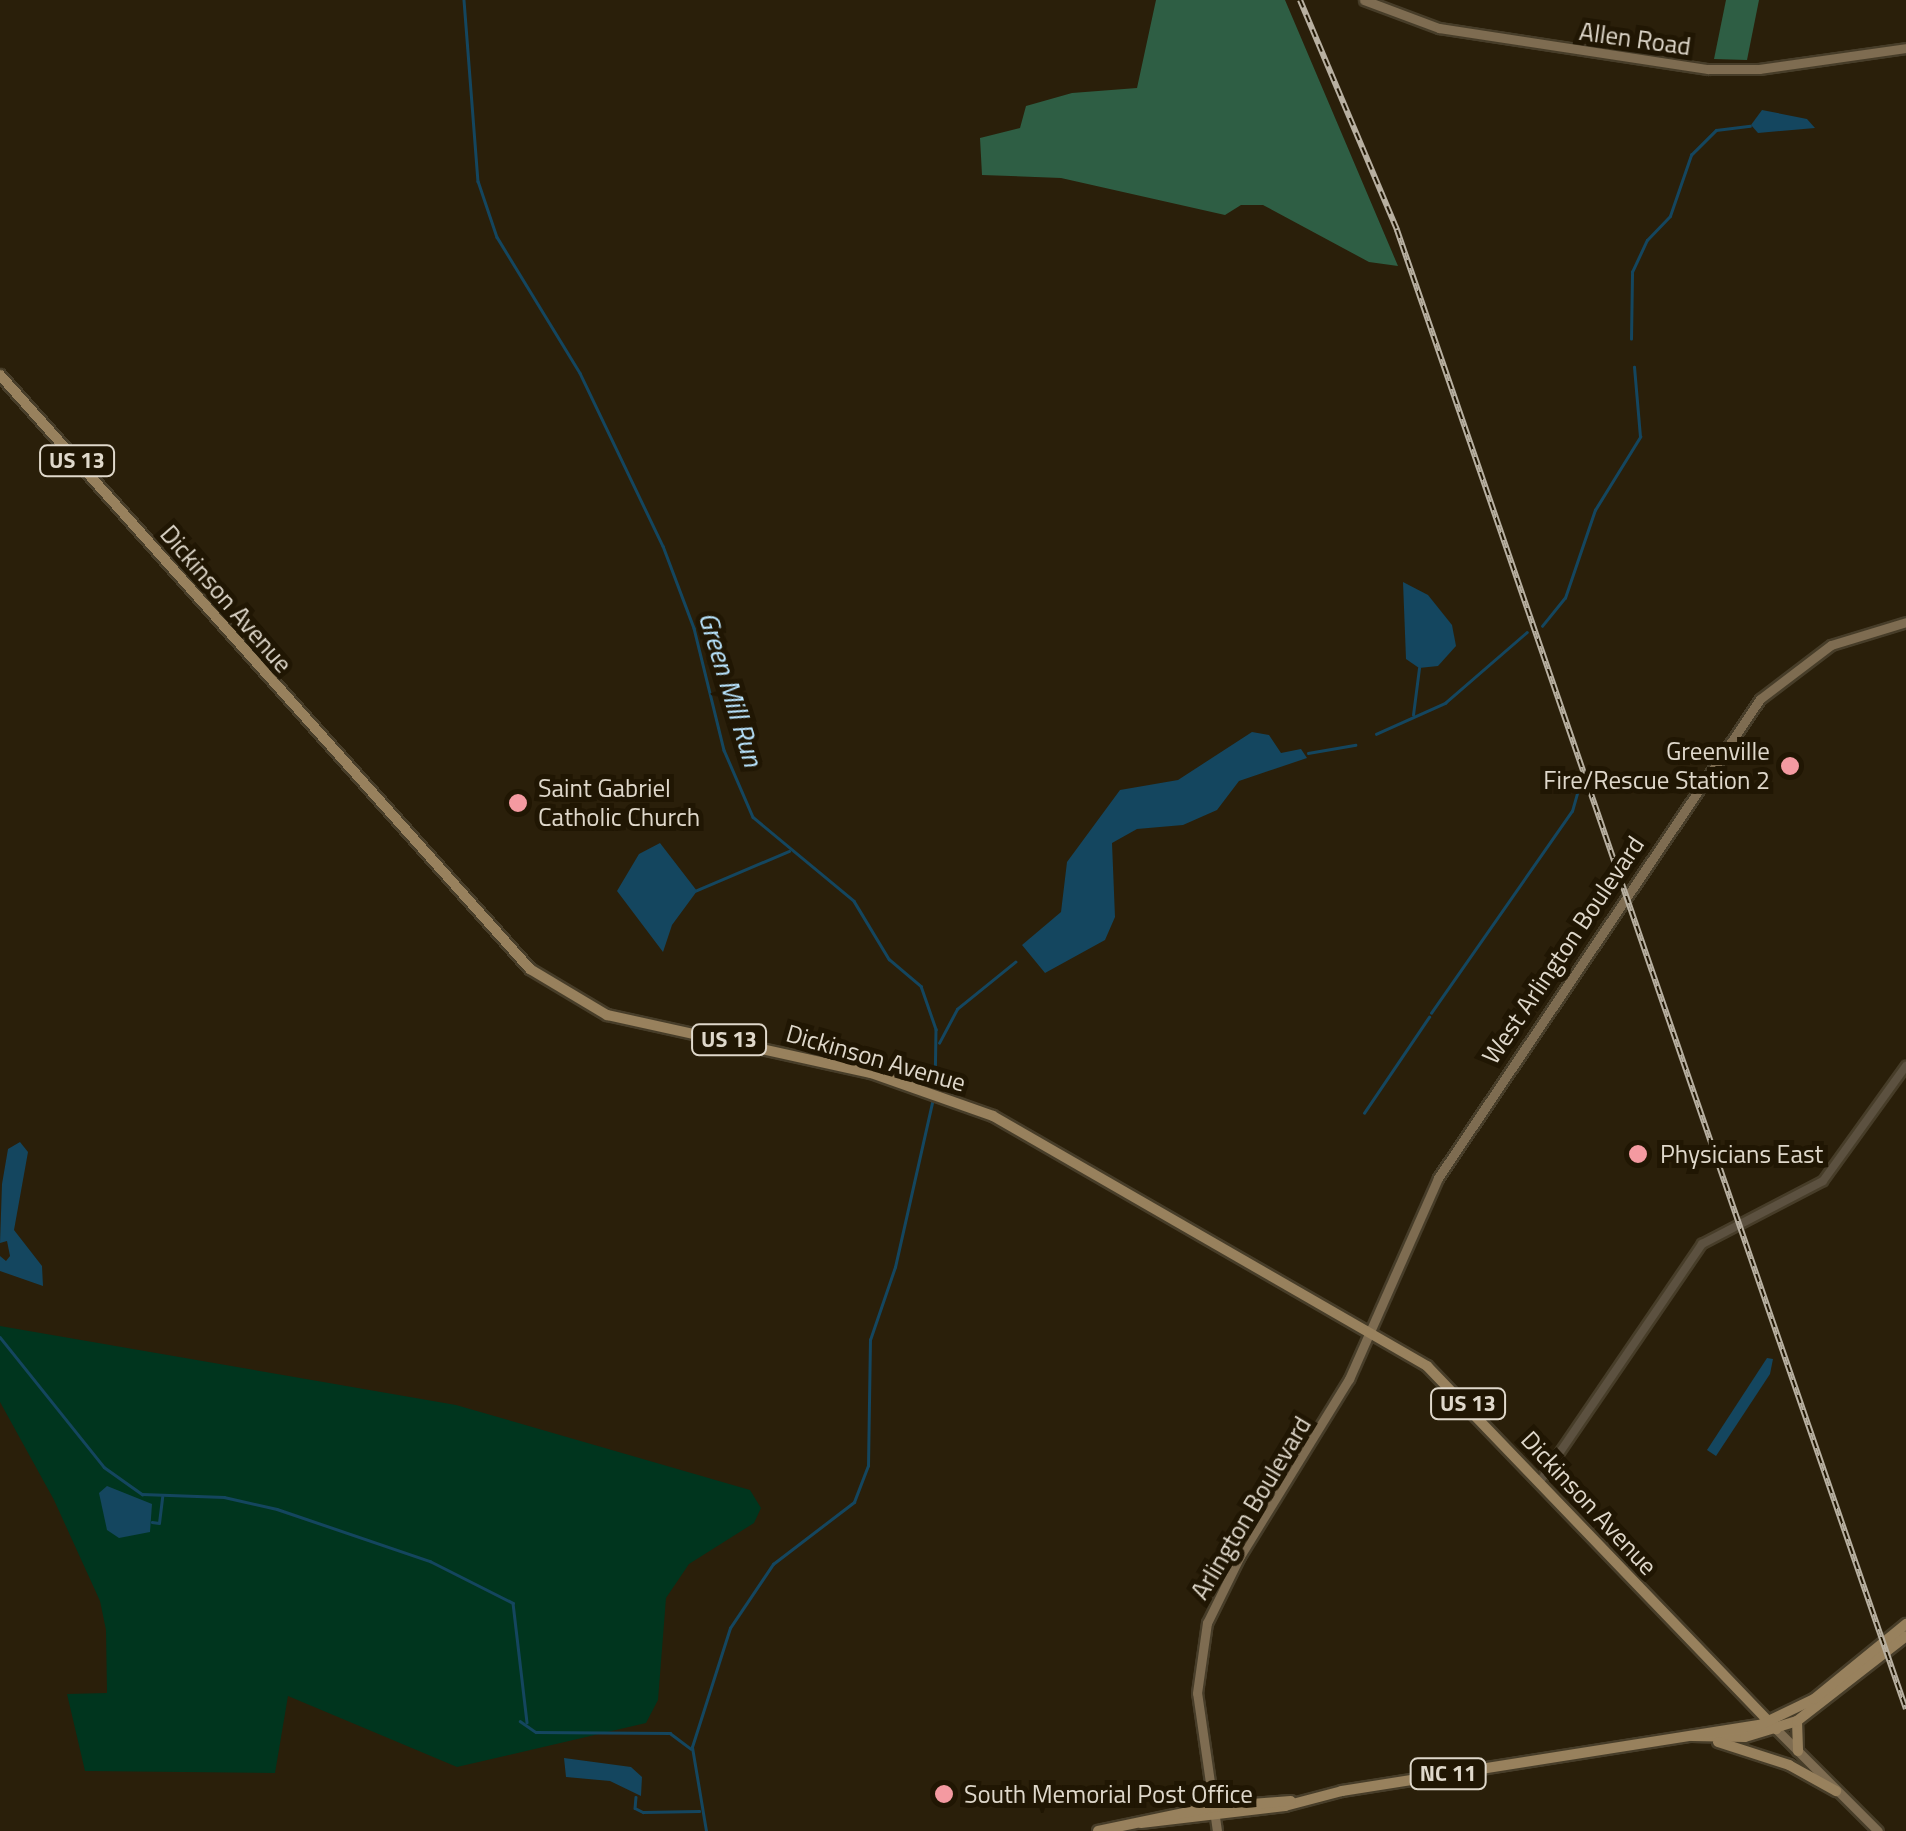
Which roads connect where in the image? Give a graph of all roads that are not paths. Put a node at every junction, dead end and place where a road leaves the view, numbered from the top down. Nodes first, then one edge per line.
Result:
1 (1364, 0) edge
2 (1906, 48) edge
3 (0, 375) edge
4 (1906, 622) edge
5 (1906, 1066) edge
6 (1372, 1333) junction
7 (1541, 1480) junction
8 (1906, 1624) edge
9 (1906, 1636) edge
10 (1797, 1721) junction
11 (1773, 1726) junction
12 (1692, 1736) junction
13 (1712, 1740) junction
14 (1798, 1751) junction
15 (1836, 1791) junction
16 (1213, 1812) junction
17 (1098, 1831) edge
18 (1217, 1831) edge
19 (1878, 1831) edge

1 - 2 main road, Allen Road
3 - 6 main road, Dickinson Avenue / US 13
4 - 6 main road, West Arlington Boulevard
5 - 7 street
6 - 7 main road, Dickinson Avenue / US 13
6 - 16 main road, Arlington Boulevard
7 - 11 main road, Dickinson Avenue / US 13
8 - 11 main road
9 - 10 main road
10 - 11 main road
10 - 14 main road
11 - 12 main road, NC 11
11 - 13 main road, NC 11
11 - 14 main road, Dickinson Avenue
12 - 13 main road, NC 11
12 - 16 main road, NC 11
13 - 15 main road
14 - 15 main road, Dickinson Avenue
15 - 19 main road, Dickinson Avenue
16 - 17 main road, NC 11
16 - 18 main road, Arlington Boulevard

